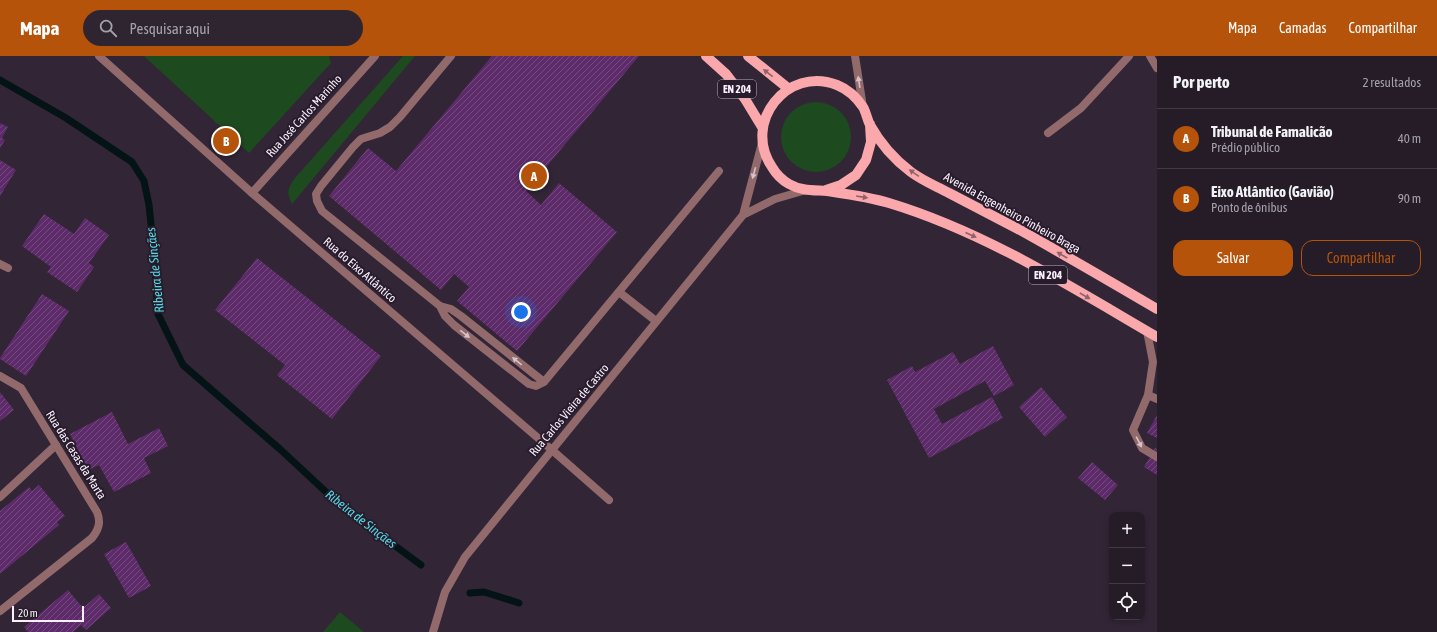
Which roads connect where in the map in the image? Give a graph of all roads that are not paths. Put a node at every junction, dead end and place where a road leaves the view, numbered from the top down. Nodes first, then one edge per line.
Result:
1 (99, 56) edge
2 (375, 56) edge
3 (451, 56) edge
4 (706, 56) edge
5 (748, 56) edge
6 (855, 56) edge
7 (1129, 56) edge
8 (1150, 56) edge
9 (1157, 68) edge
10 (789, 88) junction
11 (863, 108) junction
12 (870, 124) junction
13 (762, 127) junction
14 (1048, 133) dead end
15 (762, 143) junction
16 (719, 171) dead end
17 (806, 190) junction
18 (823, 191) junction
19 (252, 193) junction
20 (743, 215) junction
21 (0, 264) edge
22 (8, 268) dead end
23 (619, 292) junction
24 (440, 306) junction
25 (1157, 308) edge
26 (656, 321) junction
27 (1146, 331) junction
28 (1157, 337) edge
29 (0, 376) edge
30 (544, 382) junction
31 (1148, 395) junction
32 (1157, 399) edge
33 (56, 445) junction
34 (552, 450) junction
35 (1157, 457) edge
36 (0, 497) edge
37 (609, 500) dead end
38 (0, 612) edge
39 (433, 632) edge

1 - 19 street, Rua do Eixo Atlântico
2 - 19 street, Rua José Carlos Marinho
3 - 24 street
4 - 13 main road, EN 204
10 -> 5 main road, EN 204
11 -> 6 street
7 - 14 street
8 - 9 street
10 - 11 main road, Avenida Engenheiro Pinheiro Braga / EN 204
10 - 13 main road, Avenida Engenheiro Pinheiro Braga
11 - 12 main road, Avenida Engenheiro Pinheiro Braga / EN 204
12 - 18 main road, Avenida Engenheiro Pinheiro Braga
25 -> 12 main road, Avenida Engenheiro Pinheiro Braga / EN 204
13 - 15 main road, Avenida Engenheiro Pinheiro Braga / EN 204
15 - 17 main road, Avenida Engenheiro Pinheiro Braga / EN 204
15 -> 20 street, Rua Carlos Vieira de Castro
16 - 23 street
17 - 18 main road, Avenida Engenheiro Pinheiro Braga / EN 204
17 - 20 street, Rua Carlos Vieira de Castro
18 -> 27 main road, Avenida Engenheiro Pinheiro Braga / EN 204
19 - 34 street, Rua do Eixo Atlântico
20 - 26 street, Rua Carlos Vieira de Castro
21 - 22 street
23 - 26 street
23 - 30 street
30 -> 24 street
24 -> 30 street
26 - 34 street, Rua Carlos Vieira de Castro
27 - 28 main road, Avenida Engenheiro Pinheiro Braga / EN 204
27 - 31 street
29 - 33 street, Rua das Casas da Marta
31 - 32 street
31 -> 35 street
33 - 36 street
33 - 38 street, Rua das Casas da Marta
34 - 37 street, Rua do Eixo Atlântico
34 - 39 street, Rua Carlos Vieira de Castro

